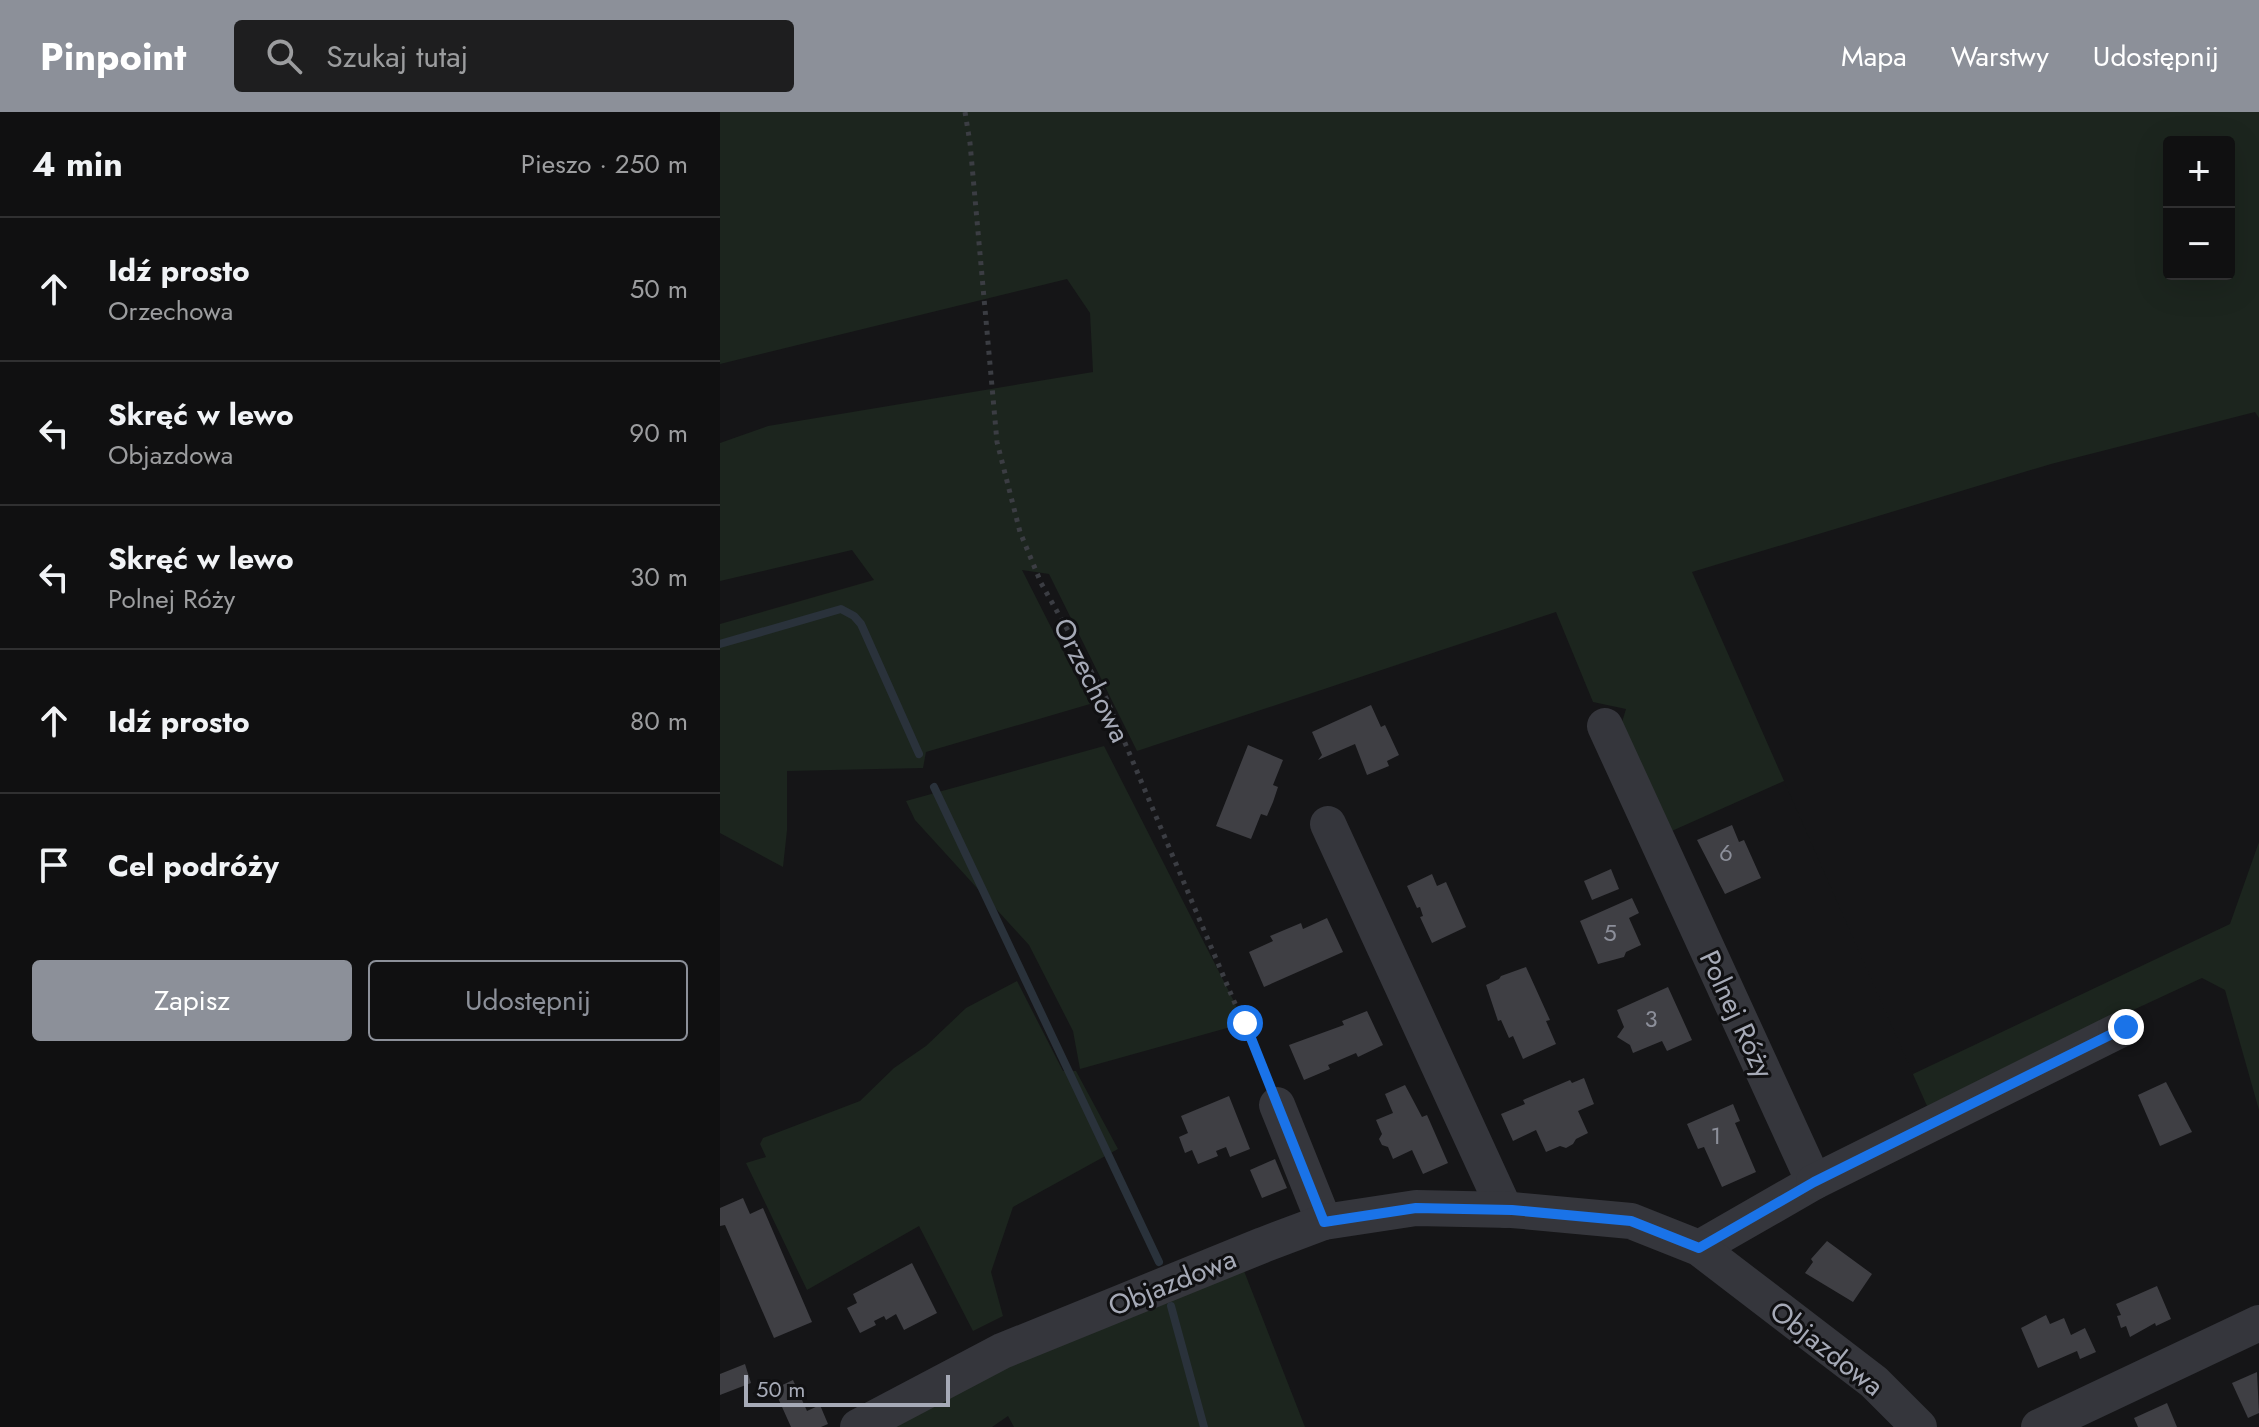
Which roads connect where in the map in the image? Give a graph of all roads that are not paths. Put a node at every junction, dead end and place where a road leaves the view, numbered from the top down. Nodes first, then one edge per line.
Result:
1 (1605, 726) dead end
2 (1328, 824) dead end
3 (2126, 1027) dead end
4 (1277, 1105) road end
5 (1814, 1182) junction
6 (1505, 1210) junction
7 (1324, 1222) junction
8 (1699, 1248) junction
9 (2259, 1323) edge
10 (858, 1427) edge
11 (1919, 1427) edge
12 (2039, 1427) edge

1 - 5 street, Polnej Róży
2 - 6 street
3 - 5 street
4 - 7 street
5 - 8 street
6 - 7 street, Objazdowa
6 - 8 street, Objazdowa
7 - 10 street, Objazdowa
8 - 11 street, Objazdowa
9 - 12 street

